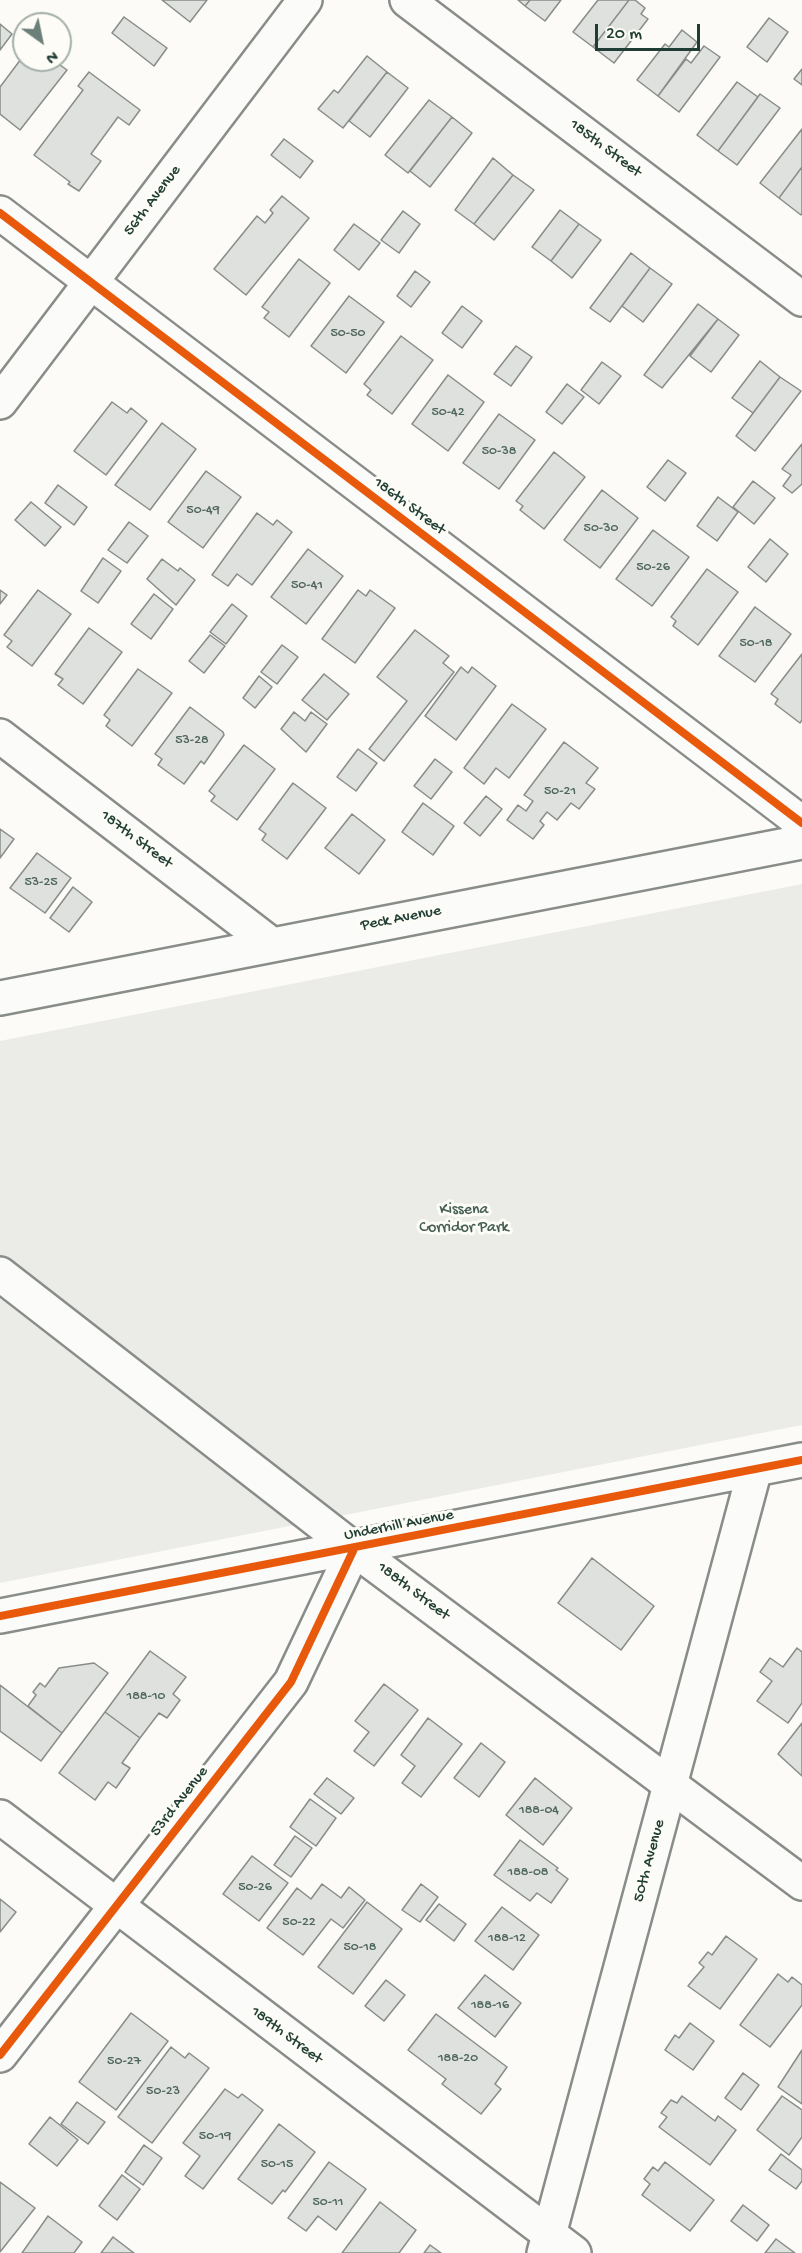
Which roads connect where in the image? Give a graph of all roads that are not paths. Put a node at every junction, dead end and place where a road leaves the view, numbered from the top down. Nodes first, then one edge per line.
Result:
1 (305, 0) edge
2 (407, 0) edge
3 (0, 213) edge
4 (91, 282) junction
5 (802, 299) edge
6 (0, 402) edge
7 (0, 736) edge
8 (802, 823) edge
9 (802, 842) edge
10 (271, 944) junction
11 (0, 998) edge
12 (0, 1274) edge
13 (802, 1460) edge
14 (755, 1469) junction
15 (354, 1549) junction
16 (0, 1616) edge
17 (671, 1784) junction
18 (0, 1817) edge
19 (802, 1883) edge
20 (115, 1906) junction
21 (0, 2055) edge
22 (556, 2247) edge

1 - 4 street, 56th Avenue
2 - 5 street, 185th Street
3 - 4 street, 186th Street
4 - 6 street, 56th Avenue
4 - 8 street, 186th Street
7 - 10 street, 187th Street
9 - 10 street, Peck Avenue
10 - 11 street, Peck Avenue
12 - 15 street, 188th Street
13 - 14 street, Underhill Avenue
14 - 15 street, Underhill Avenue
14 - 17 street, 50th Avenue
15 - 16 street, Underhill Avenue
15 - 17 street, 188th Street
15 - 20 street, 53rd Avenue
17 - 19 street, 188th Street
17 - 22 street, 50th Avenue
18 - 20 street, 189th Street
20 - 21 street, 53rd Avenue
20 - 22 street, 189th Street

